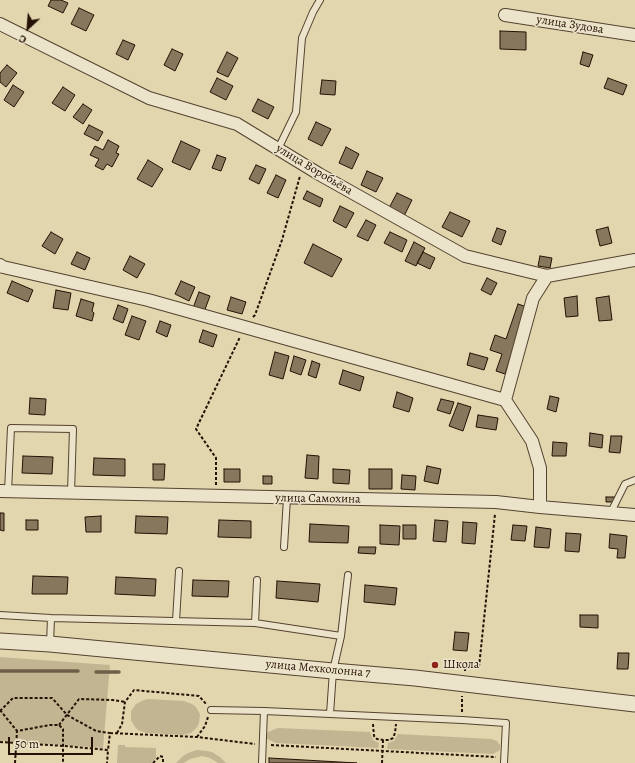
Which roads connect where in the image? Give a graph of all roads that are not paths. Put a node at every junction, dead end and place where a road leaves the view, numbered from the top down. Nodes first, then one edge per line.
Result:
1 (320, 0) edge
2 (505, 15) dead end
3 (0, 24) edge
4 (635, 35) edge
5 (278, 149) junction
6 (635, 260) edge
7 (0, 265) edge
8 (547, 276) junction
9 (505, 400) junction
10 (635, 480) edge
11 (4, 491) edge
12 (71, 493) junction
13 (287, 498) junction
14 (540, 507) junction
15 (611, 512) junction
16 (635, 515) edge
17 (284, 547) dead end
18 (179, 571) dead end
19 (348, 575) dead end
20 (257, 580) dead end
21 (0, 615) edge
22 (51, 618) junction
23 (176, 620) junction
24 (255, 623) junction
25 (341, 636) junction
26 (0, 641) edge
27 (50, 644) junction
28 (334, 671) junction
29 (635, 704) edge
30 (211, 710) road end
31 (264, 711) junction
32 (330, 714) junction
33 (504, 760) edge
34 (262, 763) edge

1 - 5 lane
2 - 4 street, улица Зудова
3 - 5 street, улица Воробьёва
5 - 8 street, улица Воробьёва
6 - 8 street, улица Воробьёва
7 - 9 street
8 - 9 street
9 - 14 street
10 - 15 lane
11 - 12 street, улица Самохина
11 - 12 lane
12 - 13 street, улица Самохина
13 - 14 street, улица Самохина
13 - 17 lane
14 - 15 street, улица Самохина
15 - 16 street, улица Самохина
18 - 23 lane
19 - 25 lane
20 - 24 lane
21 - 22 lane
22 - 23 lane
22 - 27 lane
23 - 24 lane
24 - 25 lane
25 - 28 lane
26 - 27 street, улица Мехколонна 7
27 - 28 street, улица Мехколонна 7
28 - 29 street, улица Мехколонна 7
28 - 32 lane
30 - 31 lane
31 - 32 lane
31 - 34 lane
32 - 33 lane

